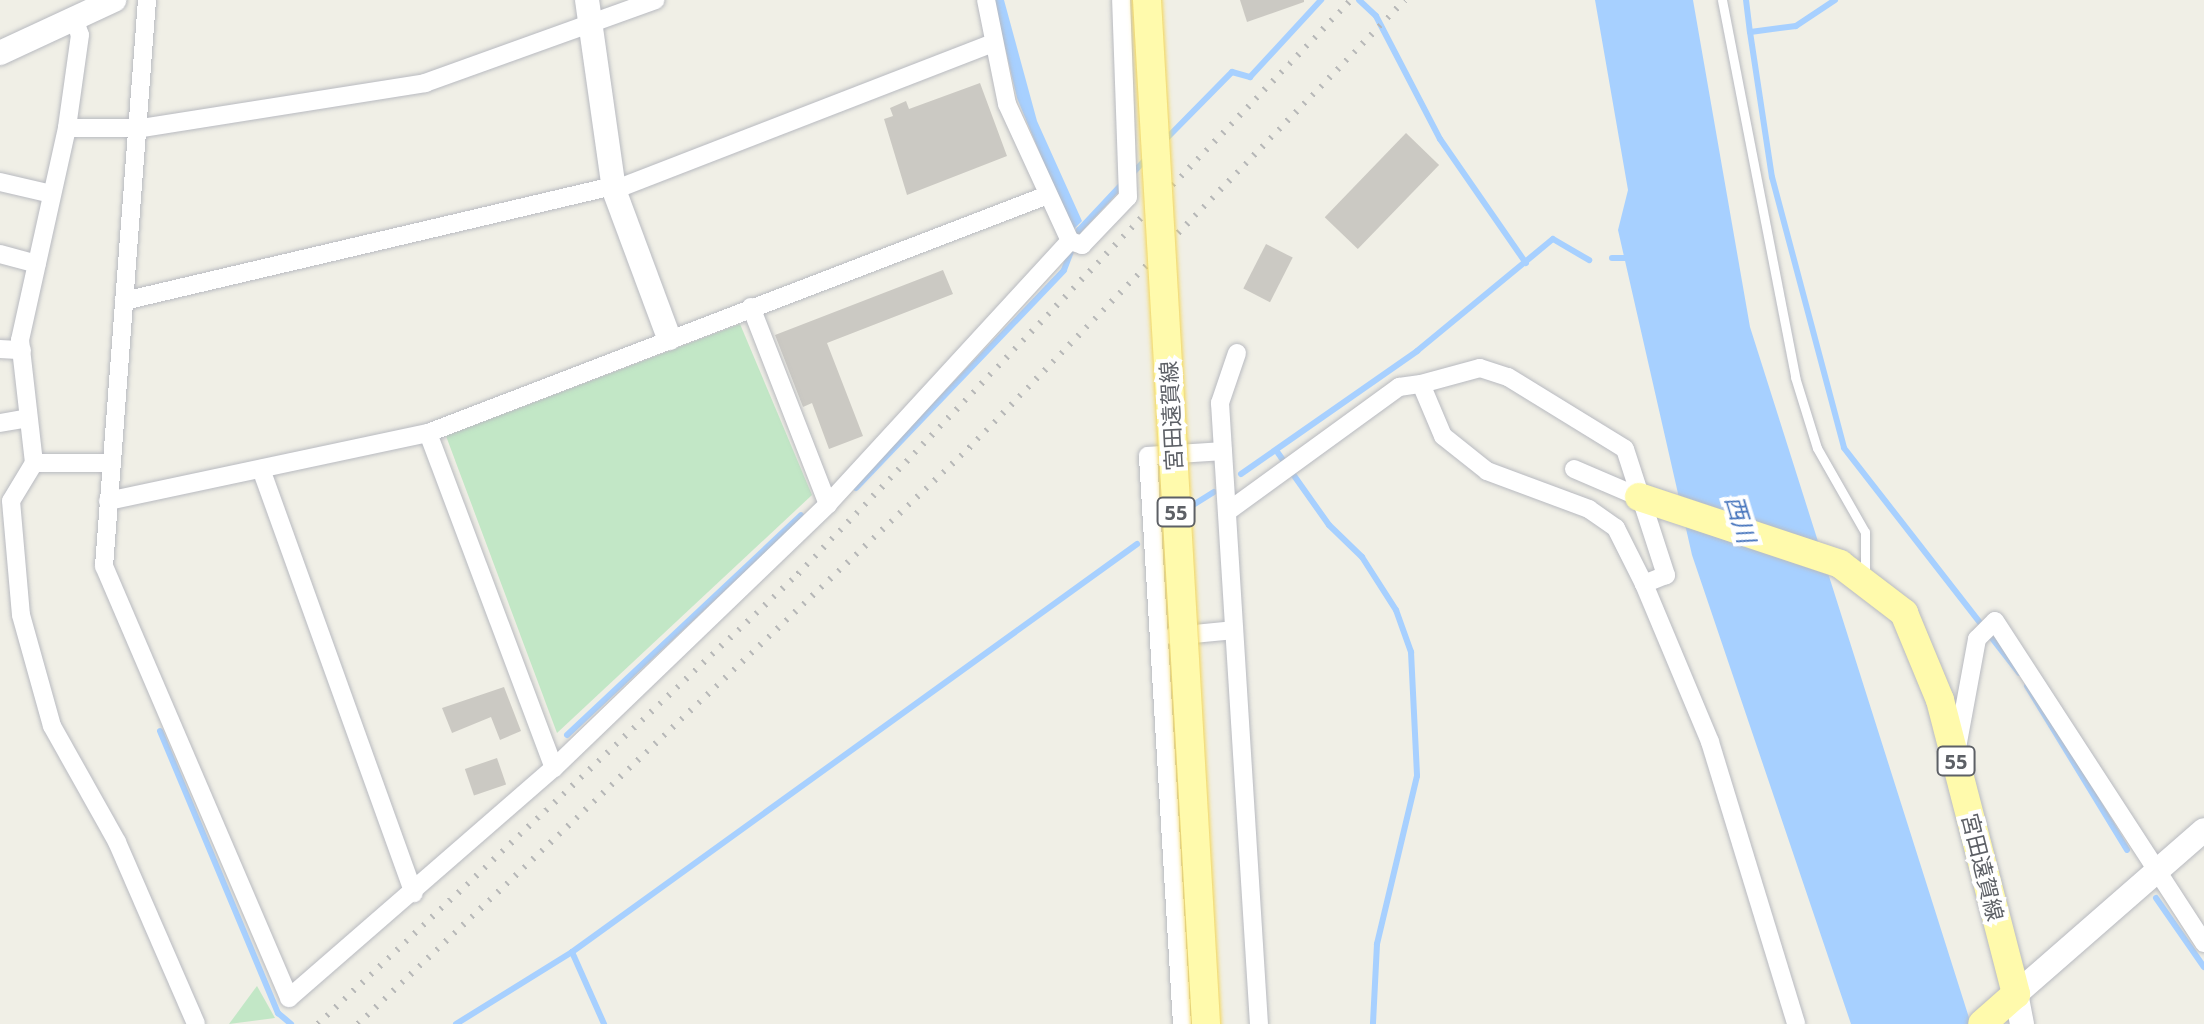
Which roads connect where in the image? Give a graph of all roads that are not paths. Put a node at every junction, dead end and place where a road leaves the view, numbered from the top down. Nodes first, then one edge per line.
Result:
1 (147, 0) edge
2 (656, 0) edge
3 (986, 0) edge
4 (1121, 0) edge
5 (1147, 0) edge
6 (1722, 0) edge
7 (104, 2) edge
8 (588, 10) edge
9 (74, 18) junction
10 (993, 43) junction
11 (0, 53) edge
12 (67, 128) junction
13 (142, 128) junction
14 (0, 182) edge
15 (613, 188) junction
16 (52, 194) junction
17 (1045, 196) junction
18 (1070, 241) junction
19 (0, 254) edge
20 (37, 264) junction
21 (124, 301) junction
22 (751, 307) junction
23 (669, 338) junction
24 (0, 349) edge
25 (22, 350) junction
26 (1237, 353) dead end
27 (1421, 384) junction
28 (27, 418) junction
29 (0, 423) edge
30 (428, 433) junction
31 (1223, 451) junction
32 (34, 463) junction
33 (111, 463) junction
34 (261, 469) junction
35 (1574, 469) dead end
36 (1639, 497) junction
37 (108, 501) junction
38 (828, 504) junction
39 (1227, 512) junction
40 (1865, 580) junction
41 (1644, 584) junction
42 (1234, 630) junction
43 (1158, 637) junction
44 (1955, 757) junction
45 (554, 768) junction
46 (2204, 830) edge
47 (2158, 869) junction
48 (414, 893) junction
49 (2204, 943) edge
50 (2016, 994) junction
51 (196, 1024) edge
52 (1182, 1024) edge
53 (1206, 1024) edge
54 (1259, 1024) edge
55 (1796, 1024) edge
56 (1982, 1024) edge
57 (2022, 1024) edge

1 - 13 street
2 - 8 street
3 - 10 street
4 - 18 street
5 - 53 main road, 宮田遠賀線 / 55, bridge
6 - 40 lane
7 - 9 street
8 - 13 street
8 - 15 street
9 - 11 street
9 - 12 street
10 - 15 street
10 - 17 street
12 - 13 street
12 - 16 street
13 - 21 street
14 - 16 street
15 - 21 street
15 - 23 street
16 - 20 street
17 - 18 street
17 - 22 street
18 - 38 street
19 - 20 street
20 - 25 street
21 - 33 street
22 - 23 street
22 - 38 street
23 - 30 street
24 - 25 street
25 - 28 street
26 - 31 street
27 - 36 street
27 - 39 street
27 - 41 street
28 - 29 street
28 - 32 street
30 - 34 street
30 - 45 street
31 - 39 street
31 - 43 street
32 - 33 street
32 - 51 street
33 - 37 street
34 - 37 street
34 - 48 street
35 - 36 street
36 - 40 main road, 宮田遠賀線 / 55
36 - 41 street
37 - 48 street
38 - 45 street
39 - 42 street
40 - 44 main road, 宮田遠賀線 / 55
41 - 55 street
42 - 43 street
42 - 54 street
43 - 52 street
44 - 47 street
44 - 50 main road, 宮田遠賀線 / 55
45 - 48 street
46 - 47 street
47 - 49 street
47 - 50 street
50 - 56 main road
50 - 57 street

